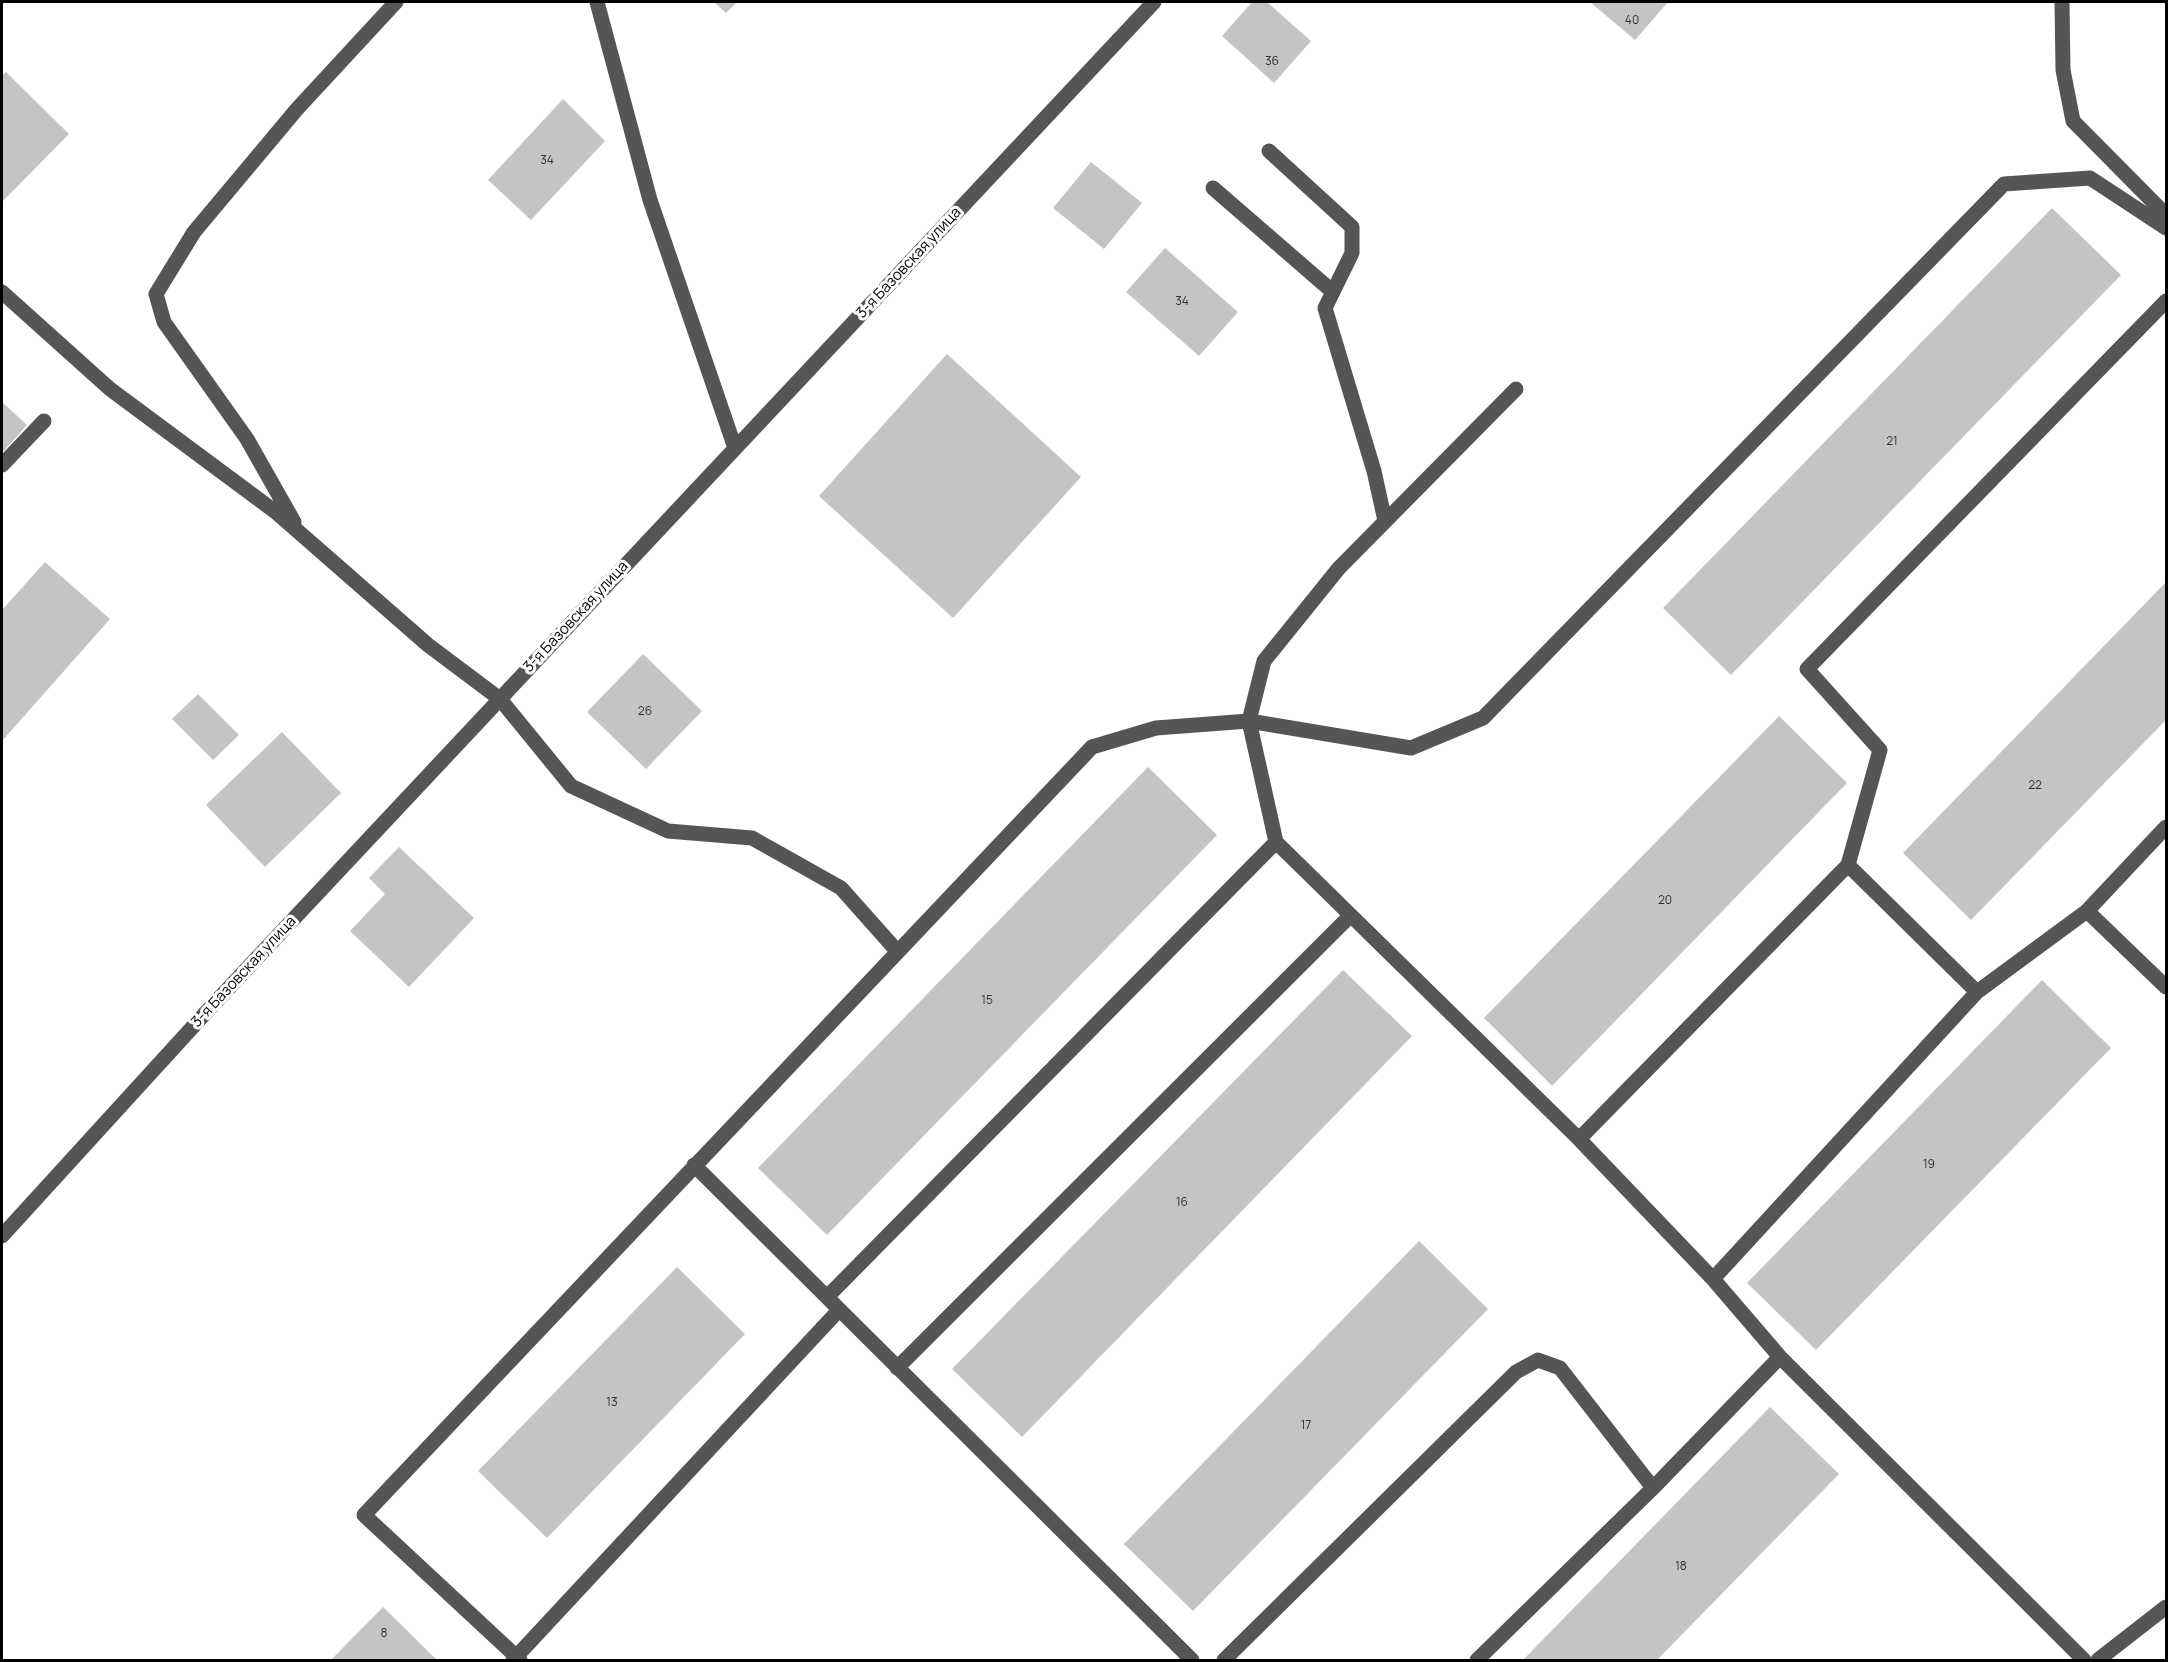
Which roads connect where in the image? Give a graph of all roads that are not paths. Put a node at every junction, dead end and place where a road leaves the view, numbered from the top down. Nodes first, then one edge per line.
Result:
1 (396, 2) edge
2 (597, 2) edge
3 (1154, 2) edge
4 (2062, 2) edge
5 (1269, 151) dead end
6 (1213, 188) dead end
7 (2166, 215) edge
8 (2166, 228) edge
9 (2, 292) edge
10 (1333, 292) junction
11 (2166, 301) edge
12 (1516, 389) dead end
13 (44, 421) dead end
14 (735, 448) junction
15 (2, 465) edge
16 (1385, 521) junction
17 (301, 533) junction
18 (500, 699) junction
19 (1250, 721) junction
20 (2166, 827) edge
21 (1276, 842) junction
22 (1848, 865) junction
23 (2087, 911) junction
24 (1349, 917) junction
25 (897, 951) junction
26 (2166, 987) edge
27 (1977, 992) junction
28 (1579, 1139) junction
29 (694, 1165) junction
30 (2, 1236) edge
31 (1713, 1279) junction
32 (827, 1297) junction
33 (839, 1310) junction
34 (1780, 1357) junction
35 (897, 1368) junction
36 (1653, 1488) junction
37 (2166, 1607) edge
38 (516, 1659) edge
39 (1191, 1660) edge
40 (1224, 1660) edge
41 (1477, 1660) edge
42 (2084, 1660) edge
43 (2098, 1660) edge

1 - 17 street
2 - 14 street
3 - 14 street, 3-я Базовская улица
4 - 7 street
5 - 10 street
6 - 10 street
8 - 19 street
9 - 17 street
10 - 16 street
11 - 22 street
12 - 16 street
13 - 15 street
14 - 18 street, 3-я Базовская улица
16 - 19 street
17 - 18 street
18 - 25 street
18 - 30 street, 3-я Базовская улица
19 - 21 street
19 - 25 street
20 - 23 street
21 - 24 street
21 - 32 street
22 - 27 street
22 - 28 street
23 - 26 street
23 - 27 street
24 - 28 street
24 - 35 street
25 - 29 street
27 - 31 street
28 - 31 street
29 - 32 street
29 - 38 street
31 - 34 street
32 - 33 street
33 - 35 street
33 - 38 street
34 - 36 street
34 - 42 street
35 - 39 street
36 - 40 street
36 - 41 street
37 - 43 street

